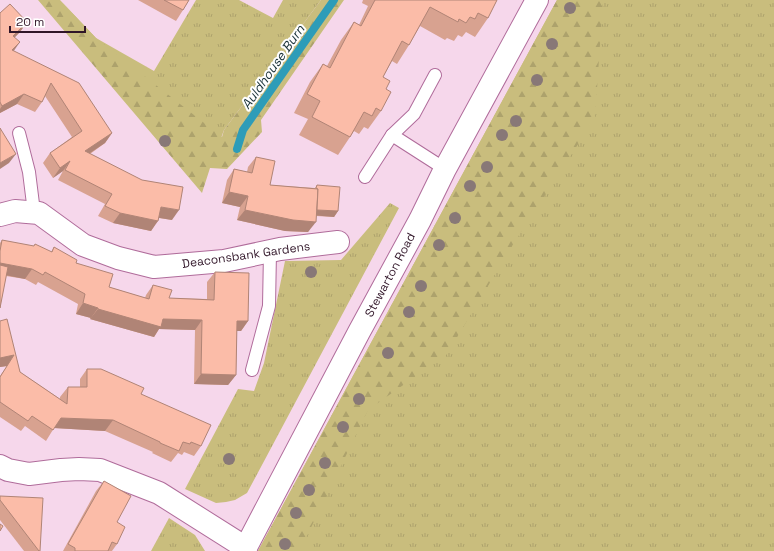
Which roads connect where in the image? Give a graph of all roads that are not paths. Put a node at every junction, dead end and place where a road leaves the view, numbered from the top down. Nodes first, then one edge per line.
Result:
1 (537, 0) edge
2 (435, 76) dead end
3 (19, 133) dead end
4 (392, 135) junction
5 (445, 169) junction
6 (365, 177) dead end
7 (34, 212) junction
8 (0, 215) edge
9 (338, 242) dead end
10 (270, 252) junction
11 (252, 370) dead end
12 (0, 466) edge
13 (245, 549) edge

1 - 5 street, Stewarton Road
2 - 4 lane
3 - 7 lane
4 - 5 lane
4 - 6 lane
5 - 13 street, Stewarton Road
7 - 8 street, Deaconsbank Gardens
7 - 10 street, Deaconsbank Gardens
9 - 10 street, Deaconsbank Gardens
10 - 11 lane
12 - 13 street

